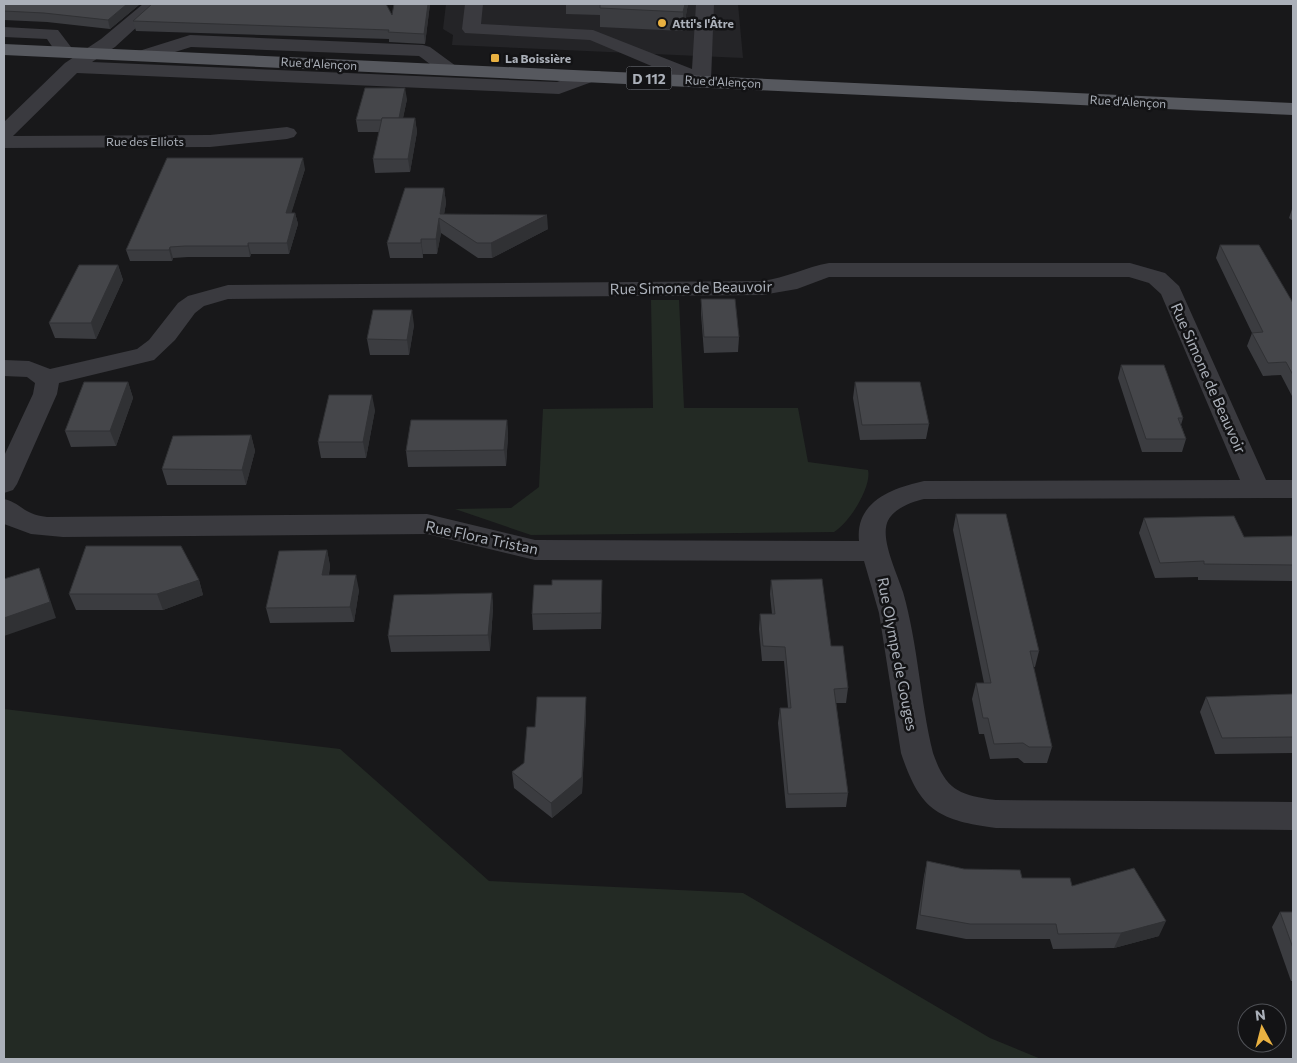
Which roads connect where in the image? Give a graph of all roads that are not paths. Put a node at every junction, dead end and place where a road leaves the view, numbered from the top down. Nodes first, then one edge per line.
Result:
1 (153, 4) edge
2 (474, 4) edge
3 (705, 4) edge
4 (4, 32) edge
5 (4, 48) edge
6 (92, 52) junction
7 (68, 59) junction
8 (593, 75) junction
9 (701, 80) junction
10 (1293, 109) edge
11 (287, 132) dead end
12 (4, 133) edge
13 (4, 142) edge
14 (4, 368) edge
15 (45, 378) junction
16 (4, 484) edge
17 (1257, 489) junction
18 (1293, 489) edge
19 (4, 508) edge
20 (877, 551) junction
21 (1293, 816) edge

1 - 6 street
2 - 9 street
3 - 9 street
4 - 7 street
5 - 7 main road
6 - 7 street
6 - 8 main road, Rue d'Alençon / D 112
7 - 8 street
7 - 12 street
8 - 9 main road, Rue d'Alençon / D 112
9 - 10 main road, Rue d'Alençon / D 112
11 - 13 street, Rue des Elliots
14 - 15 street
15 - 16 street
15 - 17 street, Rue Simone de Beauvoir
17 - 18 street, Rue Olympe de Gouges
17 - 20 street, Rue Olympe de Gouges
19 - 20 street, Rue Flora Tristan
20 - 21 street, Rue Olympe de Gouges

